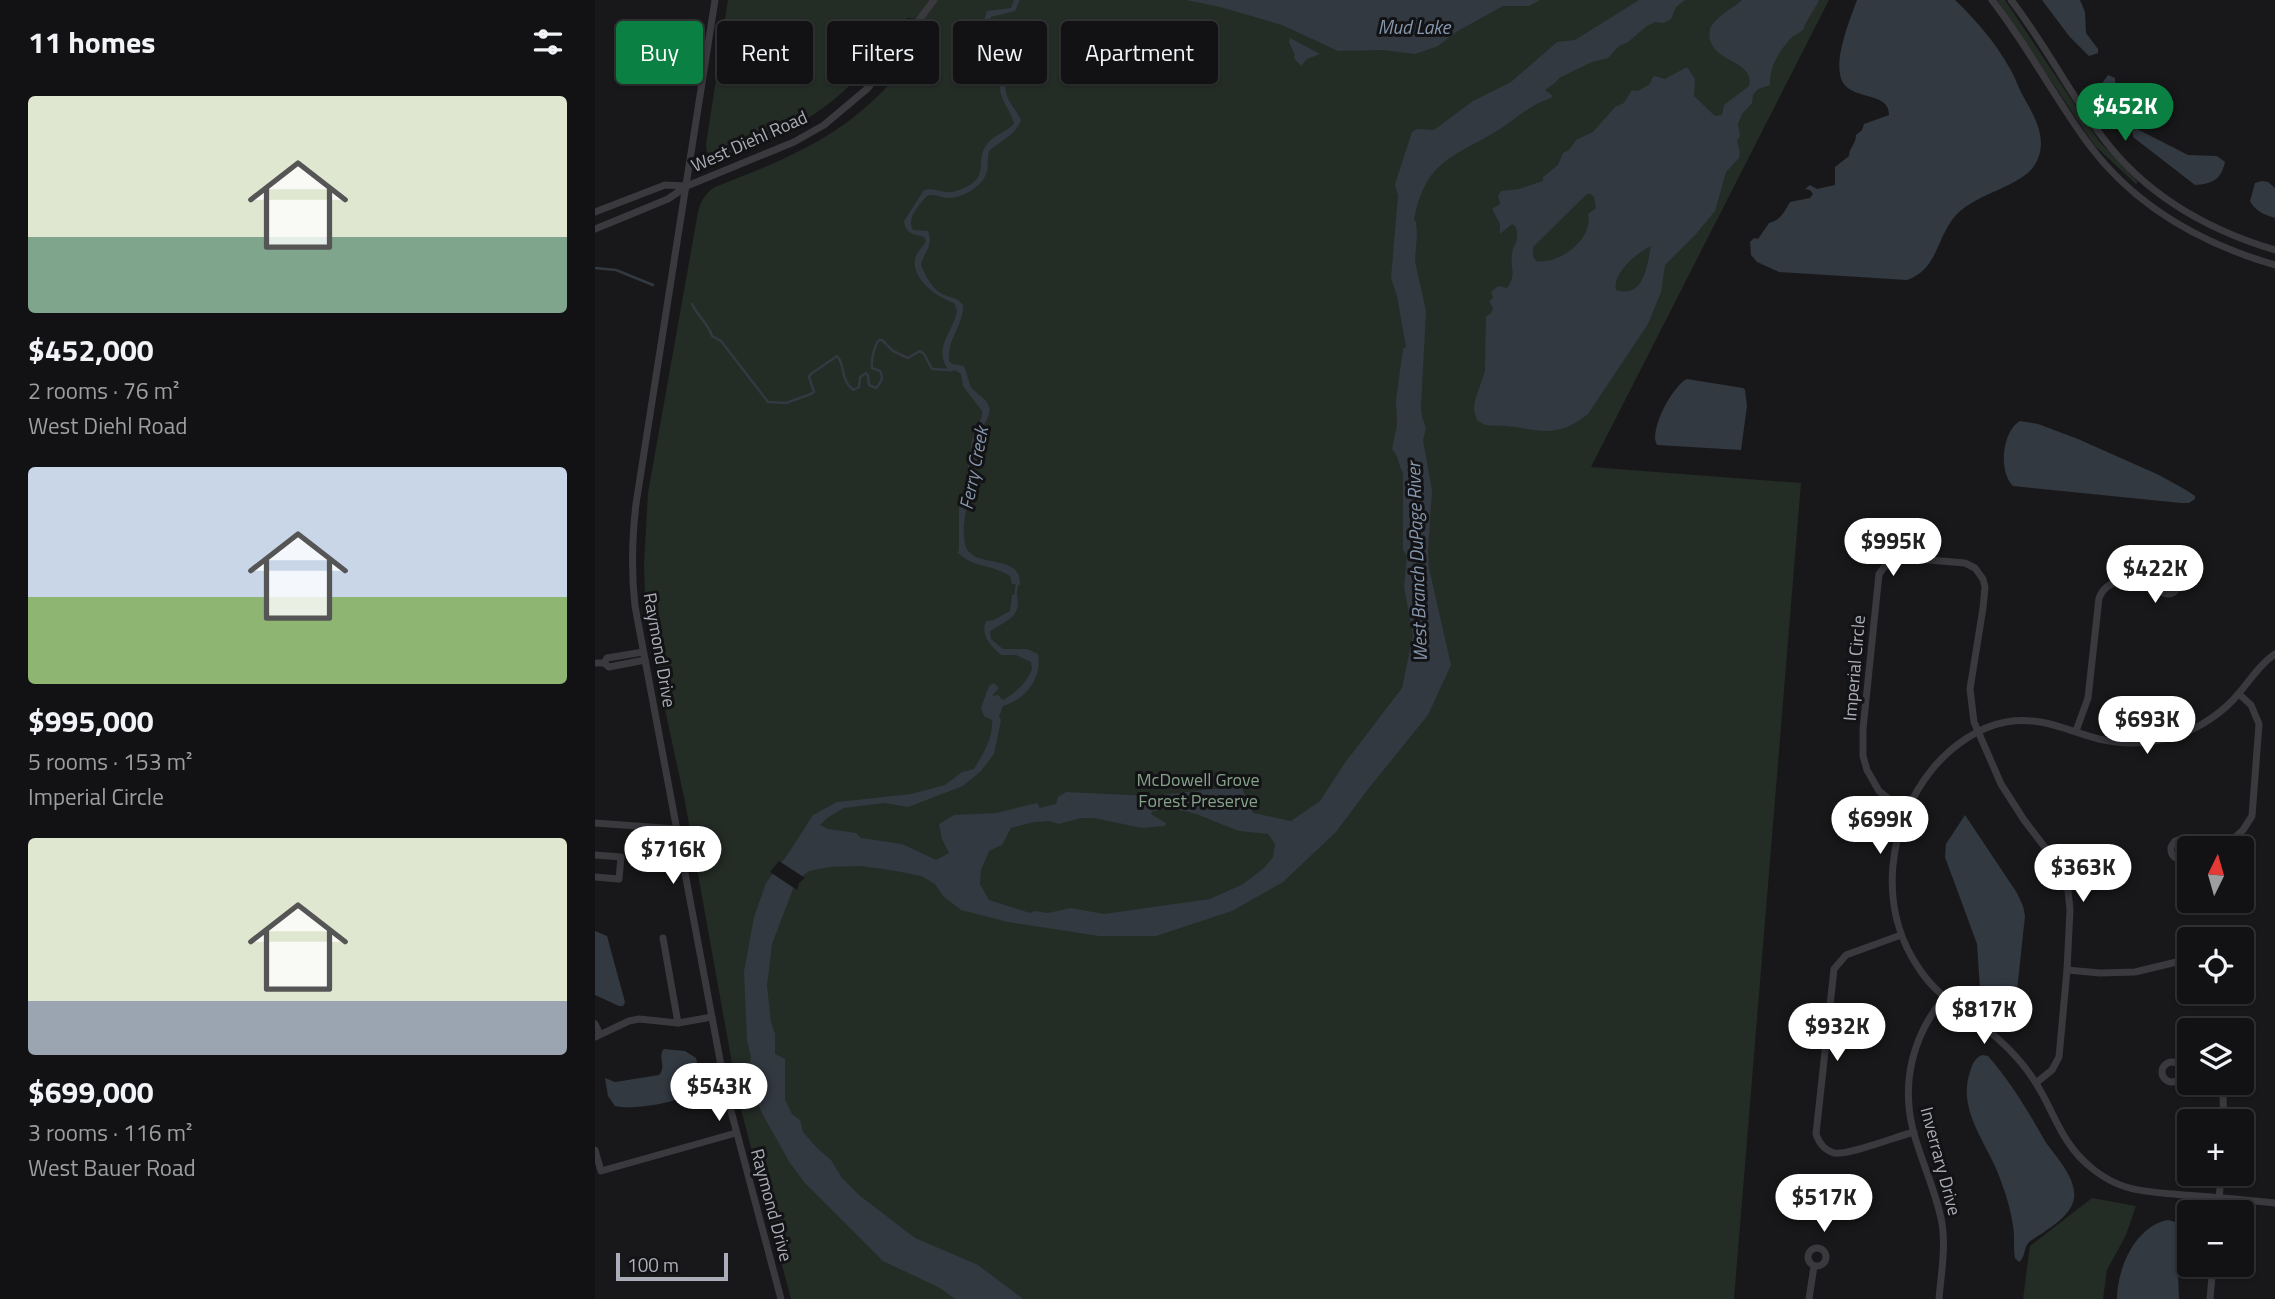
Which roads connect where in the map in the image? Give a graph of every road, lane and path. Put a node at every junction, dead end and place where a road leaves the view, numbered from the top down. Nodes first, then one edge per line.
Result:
1 (715, 0) edge
2 (934, 0) edge
3 (1992, 0) edge
4 (2011, 0) edge
5 (687, 186) junction
6 (595, 212) edge
7 (595, 229) edge
8 (2275, 250) edge
9 (2275, 265) edge
10 (2158, 584) dead end
11 (2275, 653) edge
12 (644, 656) junction
13 (595, 663) edge
14 (2239, 694) junction
15 (2076, 731) junction
16 (1977, 733) junction
17 (1905, 812) junction
18 (595, 823) edge
19 (677, 829) junction
20 (2236, 836) edge
21 (2177, 840) edge
22 (595, 855) edge
23 (2177, 858) edge
24 (595, 877) edge
25 (1901, 935) junction
26 (663, 938) dead end
27 (2177, 963) edge
28 (2067, 970) junction
29 (1944, 998) junction
30 (712, 1017) junction
31 (678, 1023) junction
32 (595, 1024) edge
33 (597, 1035) edge
34 (2036, 1083) junction
35 (1913, 1132) junction
36 (736, 1133) junction
37 (595, 1150) edge
38 (598, 1171) edge
39 (2220, 1186) edge
40 (2219, 1198) junction
41 (2275, 1203) edge
42 (1814, 1266) dead end
43 (2212, 1277) edge
44 (781, 1299) edge
45 (1809, 1299) edge
46 (1939, 1299) edge
47 (2210, 1299) edge

1 - 5 street, Raymond Drive
2 - 5 street, West Diehl Road
3 - 9 street
4 - 8 street
5 - 6 street, West Diehl Road
5 - 7 street, West Diehl Road
5 - 12 street, Raymond Drive
10 - 15 street
11 - 14 street
12 - 13 street
12 - 19 street, Raymond Drive
14 - 15 street
14 - 20 street
15 - 16 street
16 - 17 street
16 - 17 street, Imperial Circle
16 - 28 street
17 - 25 street
18 - 19 street
19 - 30 street, Raymond Drive
21 - 23 street
22 - 24 street
25 - 29 street
25 - 35 street
26 - 31 street
27 - 28 street
28 - 34 street
29 - 34 street
29 - 35 street, Inverrary Drive
30 - 31 street
30 - 36 street, Raymond Drive
31 - 33 street
32 - 33 street
34 - 40 street
35 - 46 street, Inverrary Drive
36 - 38 street
36 - 44 street, Raymond Drive
37 - 38 street
39 - 40 street
40 - 41 street
42 - 45 street
43 - 47 street

